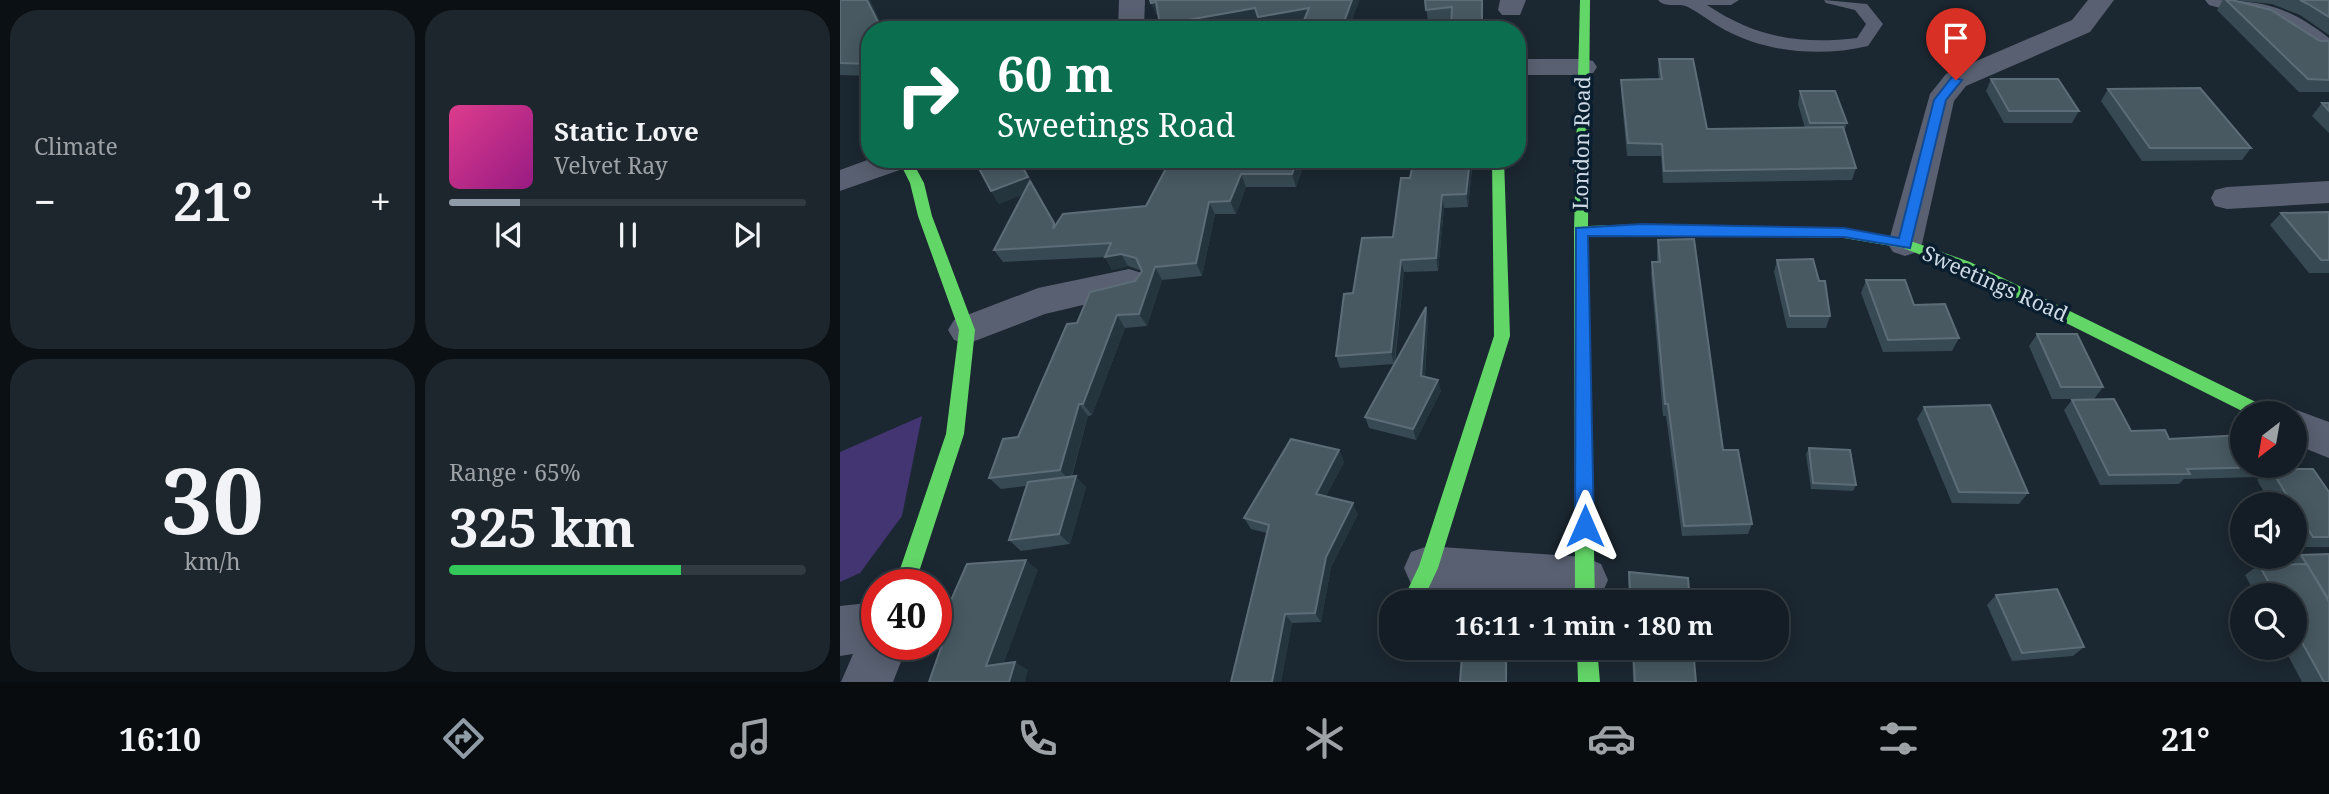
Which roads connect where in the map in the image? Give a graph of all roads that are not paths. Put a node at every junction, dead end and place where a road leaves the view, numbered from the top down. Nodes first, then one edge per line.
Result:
1 (1132, 0) edge
2 (1586, 0) edge
3 (1666, 0) edge
4 (1731, 0) edge
5 (1832, 0) edge
6 (2101, 0) edge
7 (2218, 0) edge
8 (1690, 1) edge
9 (2295, 11) edge
10 (1132, 21) edge
11 (2321, 45) edge
12 (1526, 67) edge
13 (1583, 67) junction
14 (877, 168) edge
15 (908, 168) edge
16 (1498, 168) edge
17 (840, 181) edge
18 (2329, 192) edge
19 (2227, 198) dead end
20 (1581, 231) junction
21 (1905, 244) junction
22 (1129, 282) edge
23 (967, 330) junction
24 (2238, 401) edge
25 (2307, 431) edge
26 (2329, 440) edge
27 (910, 569) edge
28 (1420, 585) edge
29 (1558, 590) edge
30 (1585, 590) edge
31 (861, 629) edge
32 (840, 631) edge
33 (876, 660) edge
34 (1587, 660) edge
35 (867, 682) edge
36 (1588, 682) edge

1 - 10 street
2 - 13 street, London Road
3 - 8 lane
4 - 8 lane
5 - 8 lane
6 - 21 street
7 - 9 street
9 - 11 street
12 - 13 street
13 - 20 street, London Road
14 - 17 street
15 - 23 street
16 - 28 street, London Road
18 - 19 street
20 - 21 street, Sweetings Road
20 - 30 street, London Road
21 - 24 street, Sweetings Road
22 - 23 street
23 - 27 street
25 - 26 street
28 - 29 street, London Road
31 - 32 street
33 - 35 street
34 - 36 street

